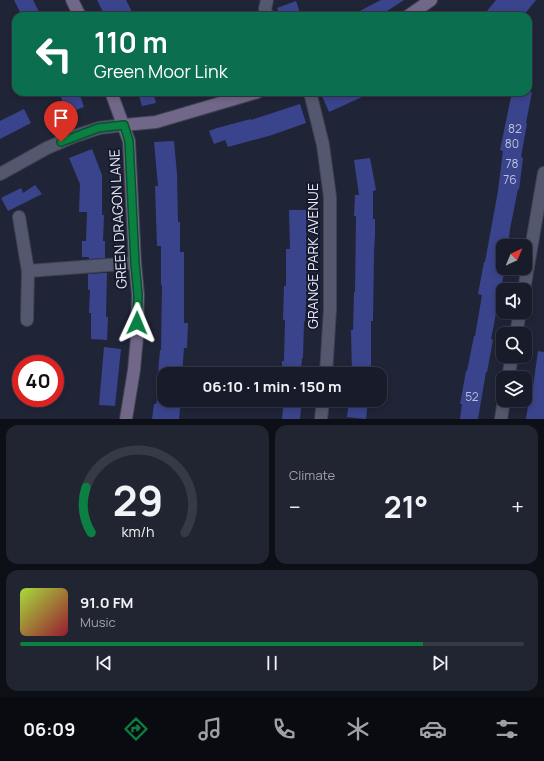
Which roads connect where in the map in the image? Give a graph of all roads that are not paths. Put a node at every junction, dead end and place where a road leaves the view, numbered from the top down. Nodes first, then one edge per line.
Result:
1 (72, 0) edge
2 (267, 0) edge
3 (431, 0) edge
4 (78, 12) edge
5 (266, 12) edge
6 (414, 12) edge
7 (113, 96) edge
8 (244, 96) edge
9 (311, 96) edge
10 (124, 125) junction
11 (544, 173) edge
12 (0, 174) edge
13 (19, 218) dead end
14 (135, 263) junction
15 (28, 272) junction
16 (525, 283) edge
17 (26, 320) dead end
18 (326, 367) edge
19 (323, 407) edge
20 (503, 407) edge
21 (126, 419) edge
22 (321, 419) edge
23 (501, 419) edge

1 - 4 street
2 - 5 street
3 - 6 street
7 - 10 street, GREEN DRAGON LANE
8 - 10 street
9 - 18 street, GRANGE PARK AVENUE
10 - 12 street
10 - 14 street, GREEN DRAGON LANE
11 - 16 street
13 - 15 street
14 - 15 street
14 - 21 street, GREEN DRAGON LANE
15 - 17 street
19 - 22 street
20 - 23 street

